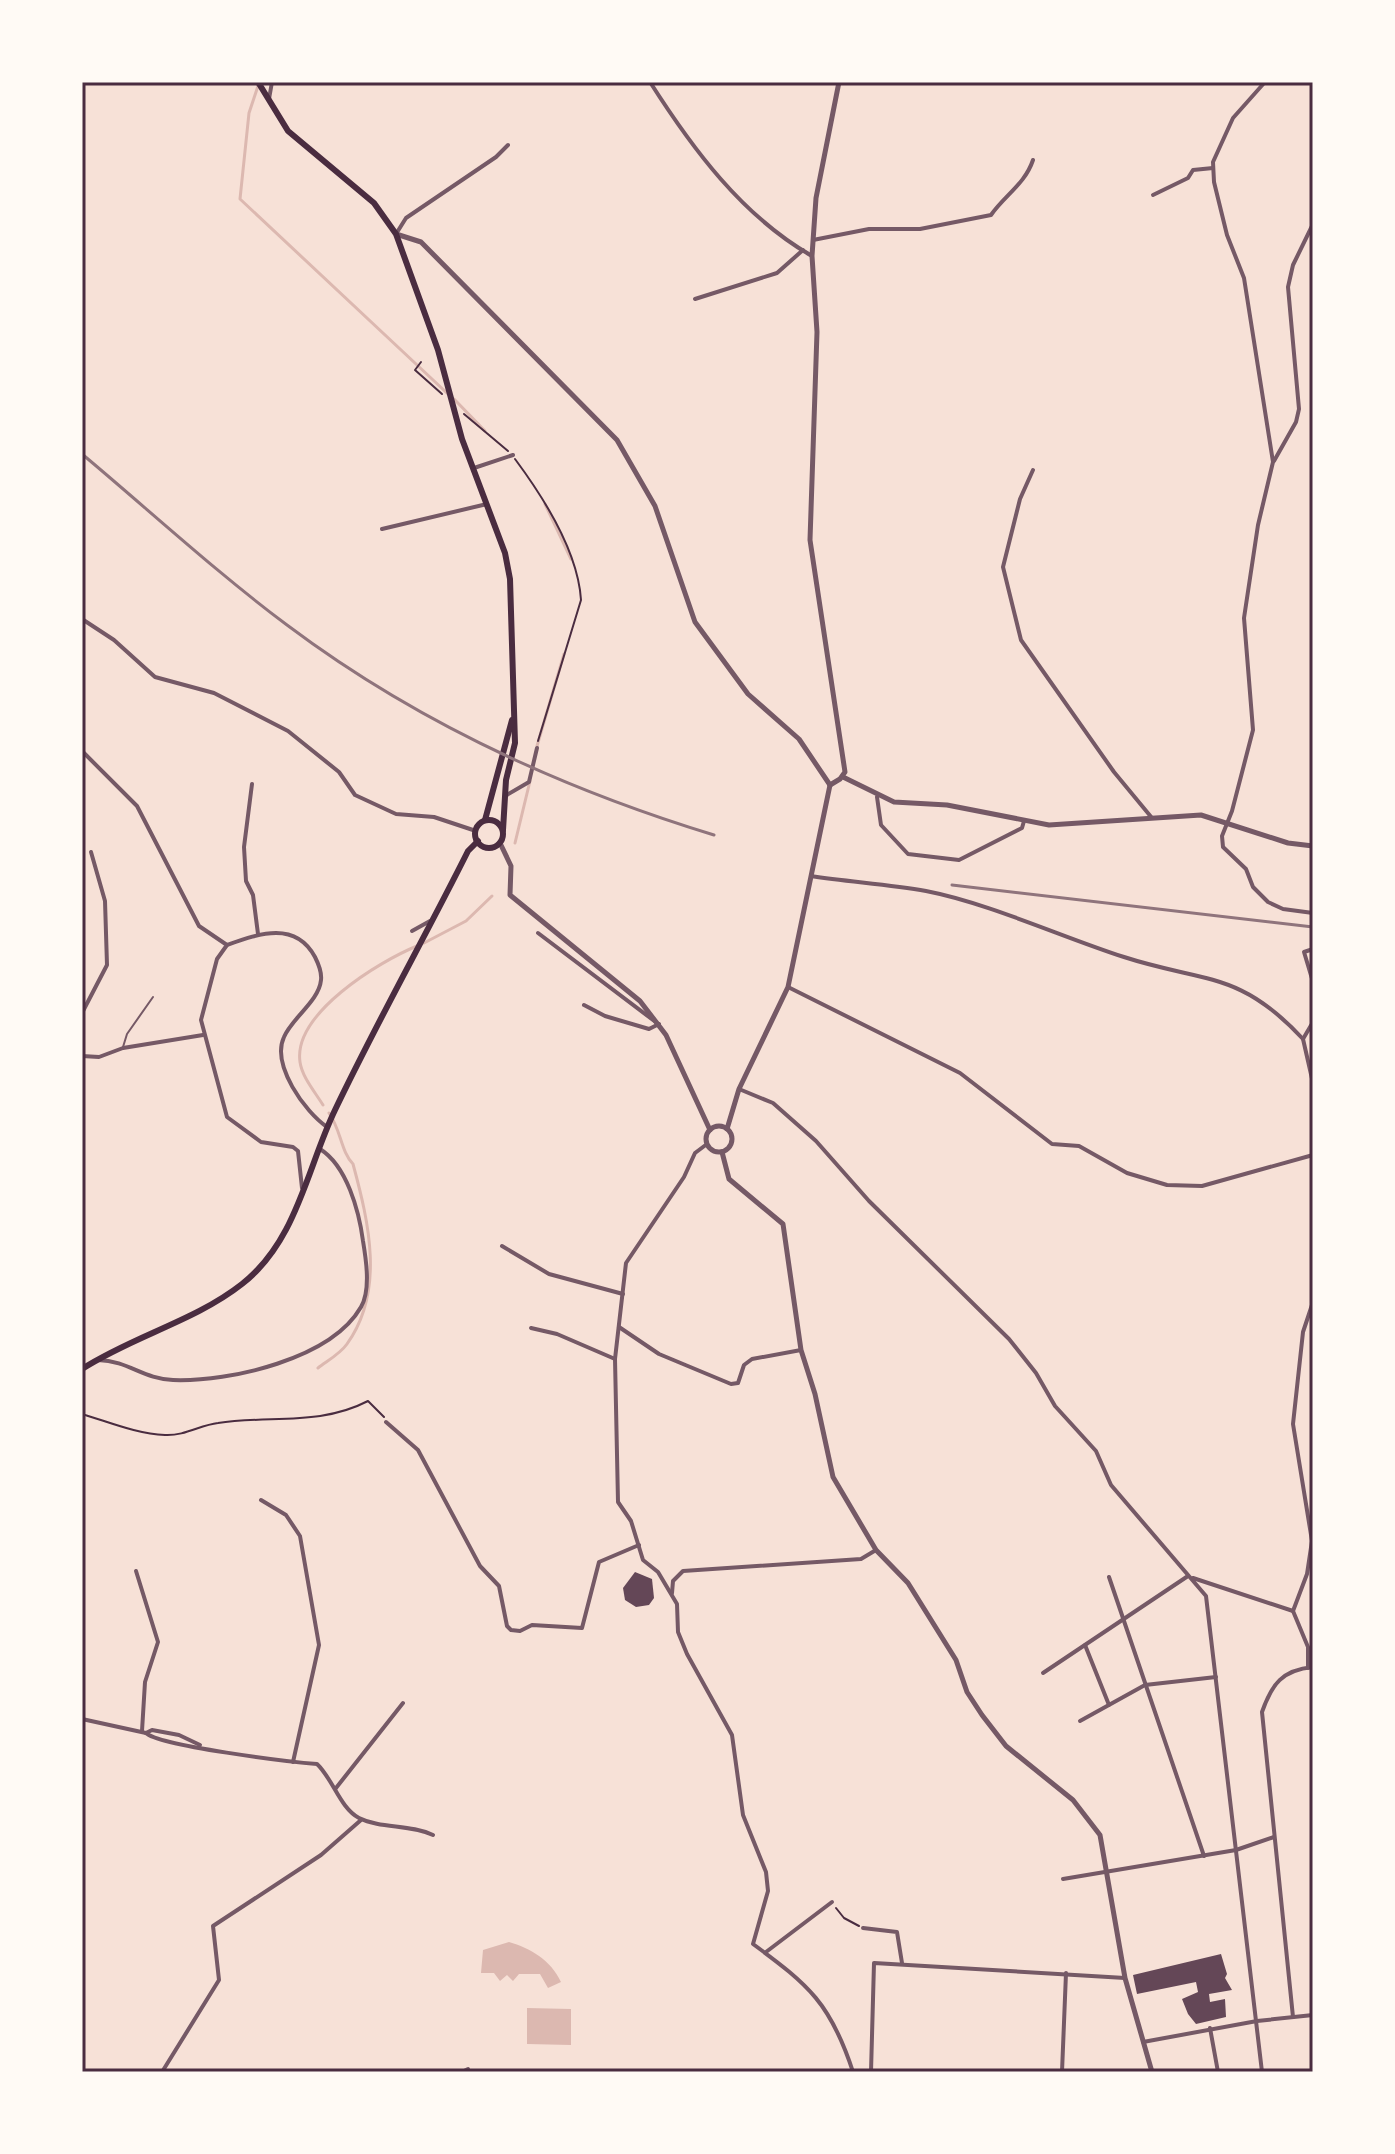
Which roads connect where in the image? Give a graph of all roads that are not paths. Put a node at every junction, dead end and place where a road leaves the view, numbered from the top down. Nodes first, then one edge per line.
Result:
1 (258, 82) edge
2 (272, 82) edge
3 (650, 82) edge
4 (839, 82) edge
5 (1265, 82) edge
6 (269, 101) junction
7 (508, 145) dead end
8 (1033, 160) dead end
9 (1213, 168) junction
10 (1153, 195) dead end
11 (1313, 224) edge
12 (396, 234) junction
13 (813, 240) junction
14 (803, 250) junction
15 (812, 256) junction
16 (695, 299) dead end
17 (513, 455) road end
18 (1273, 462) junction
19 (474, 468) junction
20 (1033, 470) dead end
21 (487, 504) junction
22 (382, 529) dead end
23 (82, 619) edge
24 (514, 713) junction
25 (537, 748) road end
26 (82, 751) edge
27 (843, 777) junction
28 (252, 784) dead end
29 (830, 785) junction
30 (505, 796) junction
31 (877, 797) junction
32 (1152, 818) junction
33 (485, 820) junction
34 (1024, 821) junction
35 (1228, 822) junction
36 (503, 830) junction
37 (476, 831) junction
38 (478, 841) junction
39 (500, 843) junction
40 (1313, 846) edge
41 (91, 852) dead end
42 (811, 876) junction
43 (1313, 913) edge
44 (435, 917) junction
45 (412, 931) dead end
46 (538, 933) dead end
47 (258, 934) junction
48 (227, 945) junction
49 (1313, 949) edge
50 (1313, 982) edge
51 (788, 987) junction
52 (153, 997) dead end
53 (584, 1005) dead end
54 (82, 1013) edge
55 (1313, 1022) edge
56 (659, 1024) junction
57 (203, 1035) junction
58 (1303, 1039) junction
59 (123, 1048) junction
60 (82, 1056) edge
61 (1313, 1083) edge
62 (739, 1089) junction
63 (327, 1127) junction
64 (727, 1129) junction
65 (710, 1130) junction
66 (707, 1144) junction
67 (320, 1149) junction
68 (722, 1152) junction
69 (1313, 1155) edge
70 (303, 1192) junction
71 (502, 1246) dead end
72 (623, 1294) junction
73 (1313, 1302) edge
74 (619, 1327) junction
75 (82, 1328) edge
76 (531, 1328) dead end
77 (82, 1341) edge
78 (801, 1350) junction
79 (615, 1359) junction
80 (95, 1360) junction
81 (82, 1369) edge
82 (386, 1422) road end
83 (261, 1500) dead end
84 (1312, 1541) edge
85 (639, 1545) junction
86 (876, 1550) junction
87 (136, 1571) dead end
88 (1310, 1574) edge
89 (1190, 1576) junction
90 (1109, 1577) dead end
91 (1210, 1582) junction
92 (671, 1593) junction
93 (1206, 1596) junction
94 (1293, 1611) junction
95 (1123, 1620) junction
96 (1085, 1645) junction
97 (1310, 1667) edge
98 (1043, 1673) dead end
99 (1216, 1677) junction
100 (1145, 1685) junction
101 (403, 1703) dead end
102 (1109, 1705) junction
103 (82, 1719) edge
104 (1080, 1721) dead end
105 (144, 1732) junction
106 (205, 1747) junction
107 (293, 1762) junction
108 (336, 1788) junction
109 (361, 1820) junction
110 (433, 1835) dead end
111 (1274, 1837) junction
112 (1236, 1850) junction
113 (1204, 1856) junction
114 (1106, 1871) junction
115 (1063, 1879) dead end
116 (832, 1902) road end
117 (863, 1928) road end
118 (766, 1952) junction
119 (902, 1963) junction
120 (1066, 1973) junction
121 (1125, 1978) junction
122 (1313, 2015) edge
123 (1293, 2017) junction
124 (1257, 2021) junction
125 (1210, 2028) junction
126 (1143, 2042) junction
127 (468, 2069) dead end
128 (162, 2072) edge
129 (462, 2072) edge
130 (853, 2072) edge
131 (871, 2072) edge
132 (1062, 2072) edge
133 (1152, 2072) edge
134 (1218, 2072) edge
135 (1262, 2072) edge

1 - 6 main road
2 - 6 street
3 - 14 street
4 - 13 street
5 - 9 street
6 - 12 main road
7 - 12 street
8 - 13 street
9 - 10 street
9 - 18 street
11 - 18 street
12 - 19 main road
12 - 29 street
13 - 15 street
14 - 15 street
14 - 16 street
15 - 27 street
17 - 19 street
18 - 35 street
19 - 21 main road
20 - 32 street
21 - 22 street
21 - 24 main road
23 - 37 street
24 - 30 main road
24 - 33 main road
25 - 30 street
26 - 48 street
27 - 29 street
27 - 31 street
28 - 47 street
29 - 42 street
30 - 36 main road
31 - 34 street
31 - 34 street
32 - 34 street
32 - 35 street
33 - 36 main road
33 - 37 main road
35 - 40 street
35 - 43 street
36 - 39 main road
37 - 38 main road
38 - 39 main road
38 - 44 main road
39 - 56 street
41 - 54 street
42 - 51 street
42 - 58 street
44 - 45 street
44 - 63 main road
46 - 56 street
47 - 48 street
47 - 63 street
48 - 57 street
49 - 50 street
51 - 62 street
51 - 69 street
52 - 59 lane
53 - 56 street
55 - 58 street
56 - 65 street
57 - 59 street
57 - 70 street
58 - 61 street
59 - 60 street
62 - 64 street
62 - 89 street
63 - 67 main road
64 - 65 street
64 - 68 street
65 - 66 street
66 - 68 street
66 - 72 street
67 - 70 main road
67 - 80 street
68 - 78 street
70 - 80 main road
71 - 72 street
72 - 74 street
73 - 84 street
74 - 78 street
74 - 79 street
75 - 77 street
76 - 79 street
78 - 86 street
79 - 85 street
80 - 81 main road
82 - 85 street
83 - 107 street
84 - 88 street
85 - 92 street
86 - 92 street
86 - 114 street
87 - 105 street
88 - 94 street
89 - 91 street
89 - 93 street
89 - 95 street
90 - 95 street
91 - 93 street
91 - 94 street
92 - 118 street
93 - 99 street
94 - 97 street
95 - 96 street
95 - 100 street
96 - 98 street
96 - 102 street
97 - 111 street
99 - 100 street
99 - 112 street
100 - 102 street
100 - 113 street
101 - 108 street
102 - 104 street
103 - 105 street
105 - 106 street
105 - 106 street
106 - 107 street
107 - 108 street
108 - 109 street
109 - 110 street
109 - 128 street
111 - 112 street
111 - 123 street
112 - 113 street
112 - 124 street
113 - 114 street
114 - 115 street
114 - 121 street
116 - 118 street
117 - 119 street
118 - 130 street
119 - 120 street
119 - 131 street
120 - 121 street
120 - 132 street
121 - 126 street
122 - 123 street
123 - 124 street
124 - 125 street
124 - 135 street
125 - 126 street
125 - 134 street
126 - 133 street
127 - 129 street

